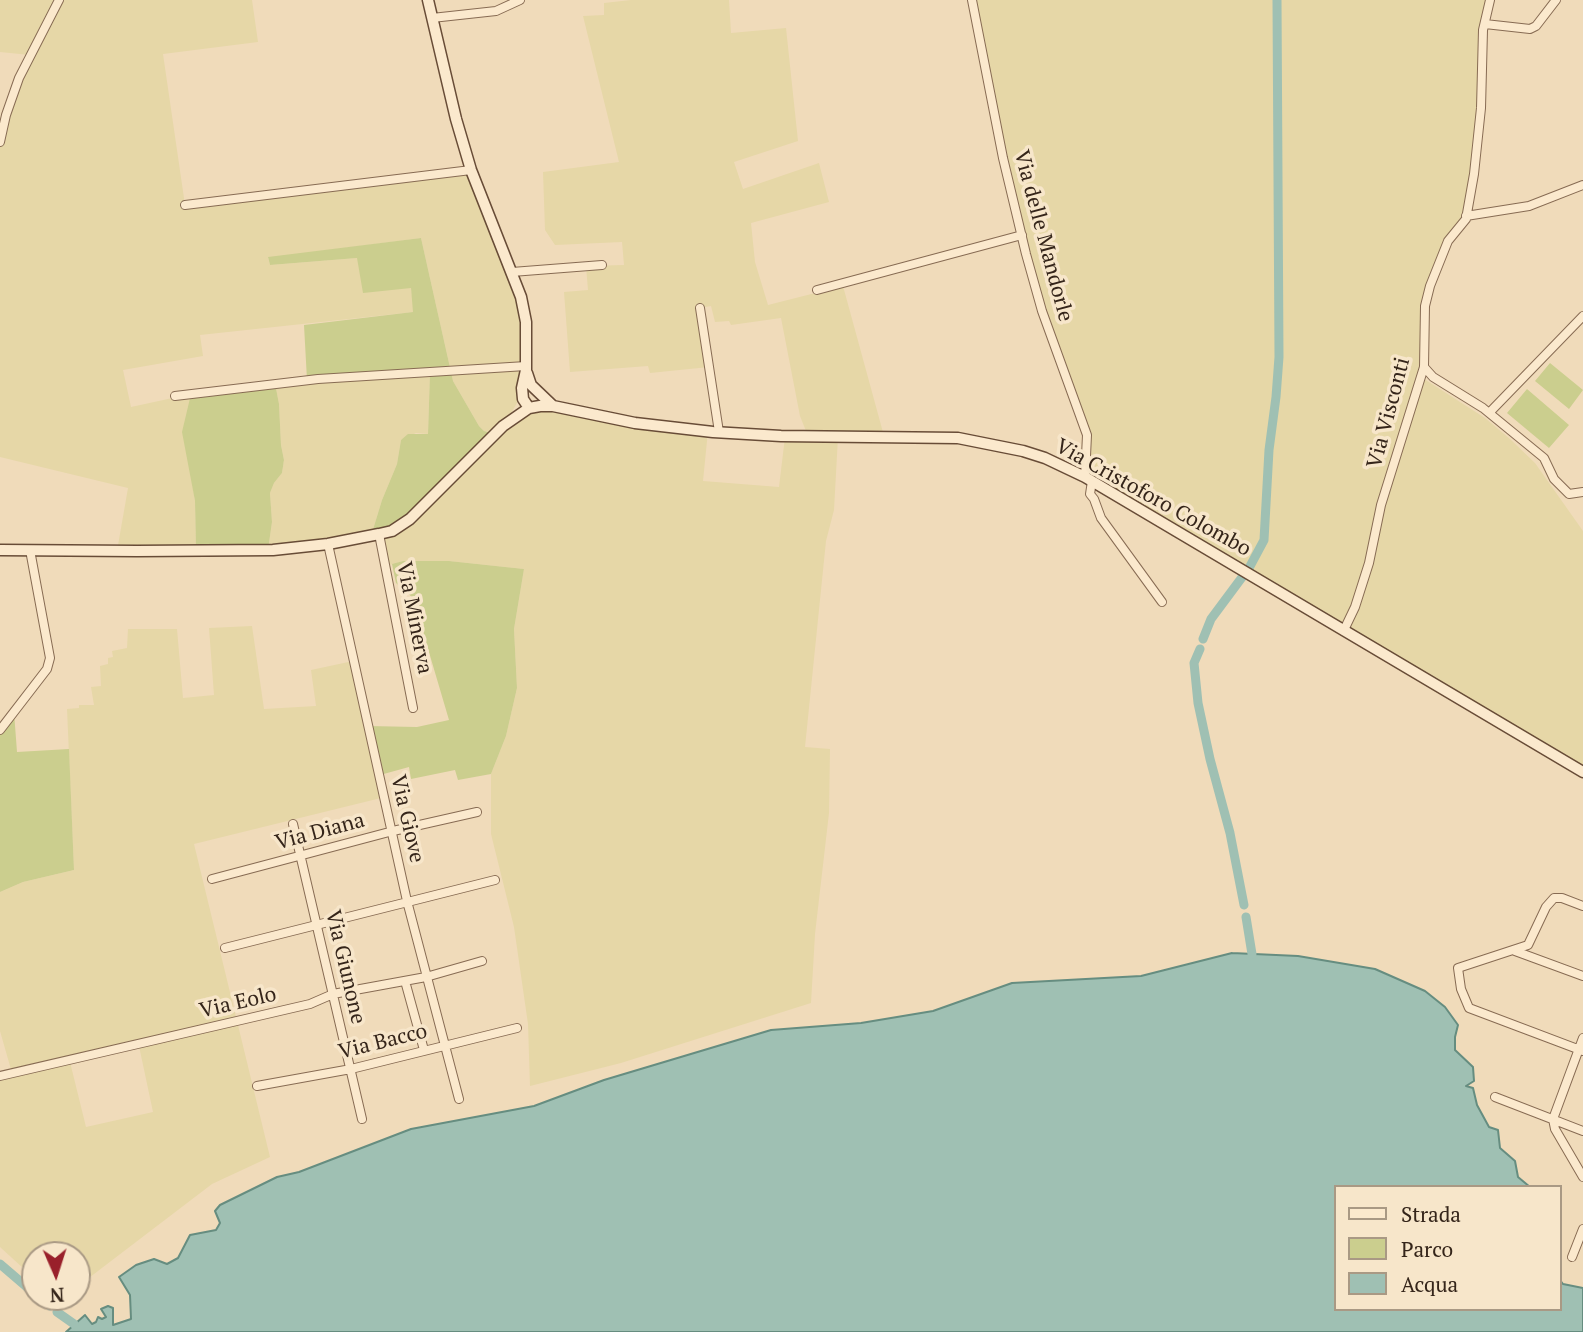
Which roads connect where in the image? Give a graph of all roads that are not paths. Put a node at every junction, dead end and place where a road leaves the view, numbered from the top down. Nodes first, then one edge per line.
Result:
1 (59, 0) edge
2 (428, 0) edge
3 (520, 0) edge
4 (972, 0) edge
5 (1490, 0) edge
6 (1556, 0) edge
7 (432, 18) junction
8 (1485, 24) junction
9 (0, 142) edge
10 (471, 170) junction
11 (1583, 185) edge
12 (185, 205) dead end
13 (1466, 216) junction
14 (1022, 235) junction
15 (602, 265) dead end
16 (512, 272) junction
17 (817, 290) dead end
18 (700, 308) dead end
19 (1583, 316) edge
20 (1424, 367) junction
21 (526, 368) junction
22 (526, 387) junction
23 (175, 396) dead end
24 (553, 406) junction
25 (528, 408) junction
26 (1489, 413) junction
27 (503, 426) junction
28 (719, 432) junction
29 (1089, 479) junction
30 (1583, 492) edge
31 (379, 534) junction
32 (328, 544) junction
33 (0, 550) edge
34 (30, 550) junction
35 (1162, 602) dead end
36 (1344, 630) junction
37 (413, 708) dead end
38 (0, 730) edge
39 (1583, 772) edge
40 (477, 812) dead end
41 (293, 824) dead end
42 (393, 831) junction
43 (300, 856) junction
44 (212, 879) dead end
45 (495, 880) dead end
46 (407, 901) junction
47 (1583, 906) edge
48 (317, 925) junction
49 (225, 948) dead end
50 (1515, 951) junction
51 (482, 961) dead end
52 (1583, 976) edge
53 (426, 977) junction
54 (405, 981) junction
55 (333, 995) junction
56 (517, 1028) dead end
57 (1583, 1038) edge
58 (446, 1045) junction
59 (1581, 1050) edge
60 (424, 1051) junction
61 (351, 1069) junction
62 (0, 1076) edge
63 (257, 1087) dead end
64 (1495, 1097) dead end
65 (458, 1099) dead end
66 (362, 1119) dead end
67 (1553, 1119) junction
68 (1583, 1131) edge
69 (1583, 1177) edge
70 (1583, 1229) edge
71 (1572, 1257) dead end

1 - 9 street
2 - 7 main road
3 - 7 street
4 - 14 street, Via delle Mandorle
5 - 8 street, Via Visconti
6 - 8 street
7 - 10 main road
8 - 13 street, Via Visconti
10 - 12 street
10 - 16 main road
11 - 13 street
13 - 20 street, Via Visconti
14 - 17 street
14 - 29 street, Via delle Mandorle
15 - 16 street
16 - 21 main road
18 - 28 street
19 - 26 street
20 - 26 street
20 - 36 street, Via Visconti
21 - 22 main road
21 - 23 street
22 - 24 main road
22 - 25 main road
22 - 27 main road
24 - 25 main road, Via Cristoforo Colombo
24 - 28 main road, Via Cristoforo Colombo
25 - 27 main road
26 - 30 street
27 - 31 main road
28 - 29 main road, Via Cristoforo Colombo
29 - 35 street, Via delle Mandorle
29 - 36 main road, Via Cristoforo Colombo
31 - 32 main road
31 - 37 street, Via Minerva
32 - 34 main road
32 - 42 street, Via Giove
33 - 34 main road
34 - 38 street
36 - 39 main road, Via Cristoforo Colombo
40 - 42 street, Via Diana
41 - 43 street, Via Giunone
42 - 43 street, Via Diana
42 - 46 street, Via Giove
43 - 44 street, Via Diana
43 - 48 street, Via Giunone
45 - 46 street
46 - 48 street
46 - 53 street, Via Giove
47 - 50 street
48 - 49 street
48 - 55 street, Via Giunone
50 - 52 street
50 - 59 street
51 - 53 street, Via Eolo
53 - 54 street, Via Eolo
53 - 58 street, Via Giove
54 - 55 street, Via Eolo
54 - 60 street
55 - 61 street, Via Giunone
55 - 62 street, Via Eolo
56 - 58 street, Via Bacco
57 - 59 street
58 - 60 street, Via Bacco
58 - 65 street, Via Giove
59 - 67 street
60 - 61 street, Via Bacco
61 - 63 street, Via Bacco
61 - 66 street, Via Giunone
64 - 67 street
67 - 68 street
67 - 69 street
70 - 71 street

